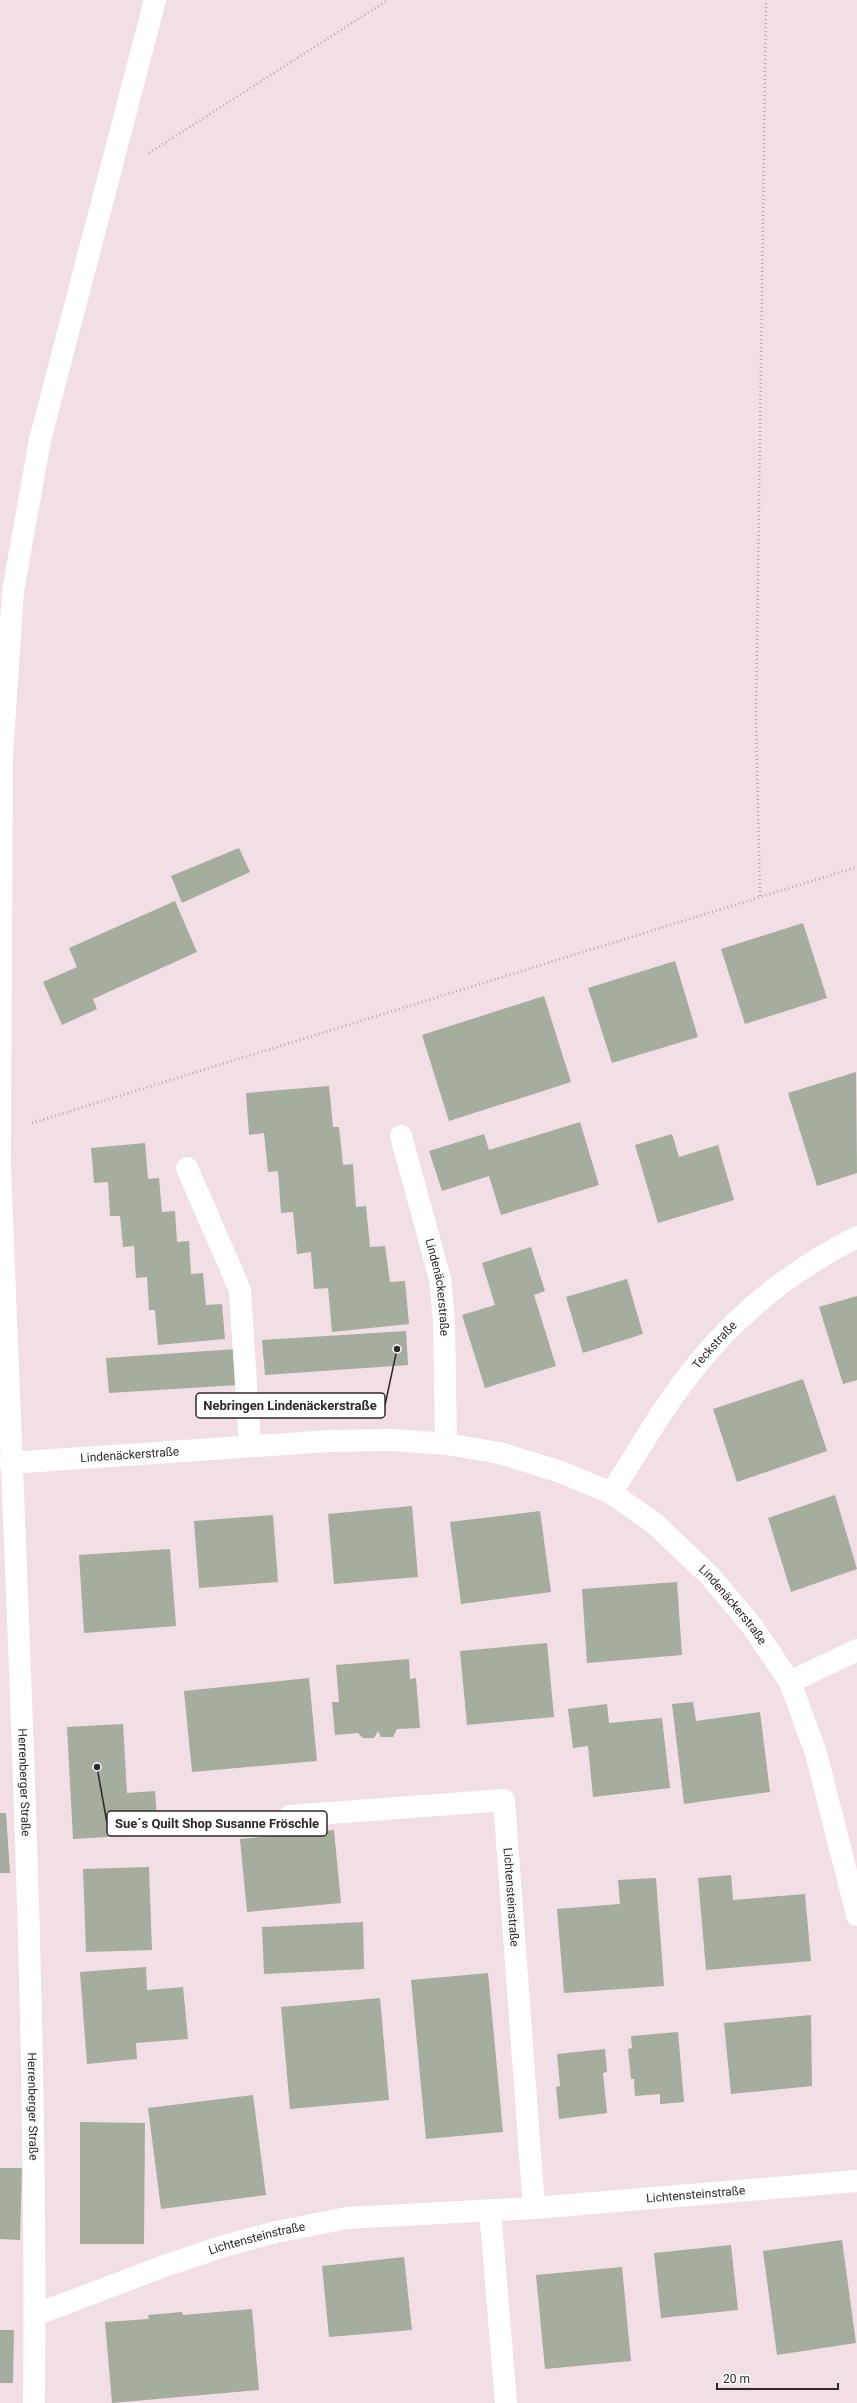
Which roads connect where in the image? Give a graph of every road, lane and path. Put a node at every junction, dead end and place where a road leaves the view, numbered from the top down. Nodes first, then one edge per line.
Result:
1 (155, 0) edge
2 (388, 0) edge
3 (766, 0) edge
4 (108, 179) junction
5 (857, 867) edge
6 (760, 896) junction
7 (0, 1133) edge
8 (400, 1136) dead end
9 (0, 1156) edge
10 (0, 1163) edge
11 (187, 1168) dead end
12 (857, 1237) edge
13 (446, 1444) junction
14 (250, 1446) junction
15 (10, 1463) junction
16 (611, 1493) junction
17 (857, 1650) edge
18 (790, 1682) junction
19 (290, 1816) dead end
20 (857, 1915) edge
21 (857, 2182) edge
22 (534, 2208) junction
23 (490, 2210) junction
24 (35, 2315) junction
25 (34, 2403) edge
26 (506, 2403) edge

1 - 4 street
2 - 4 path
3 - 6 path
4 - 7 street
5 - 6 path
6 - 7 path
7 - 9 street
8 - 13 street, Lindenäckerstraße
10 - 15 street, Herrenberger Straße
11 - 14 street
12 - 16 street, Teckstraße
13 - 14 street, Lindenäckerstraße
13 - 16 street, Lindenäckerstraße
14 - 15 street, Lindenäckerstraße
15 - 24 street, Herrenberger Straße
16 - 18 street, Lindenäckerstraße
17 - 18 street
18 - 20 street, Lindenäckerstraße
19 - 22 street, Lichtensteinstraße
21 - 22 street, Lichtensteinstraße
22 - 23 street, Lichtensteinstraße
23 - 24 street, Lichtensteinstraße
23 - 26 street
24 - 25 street, Herrenberger Straße

